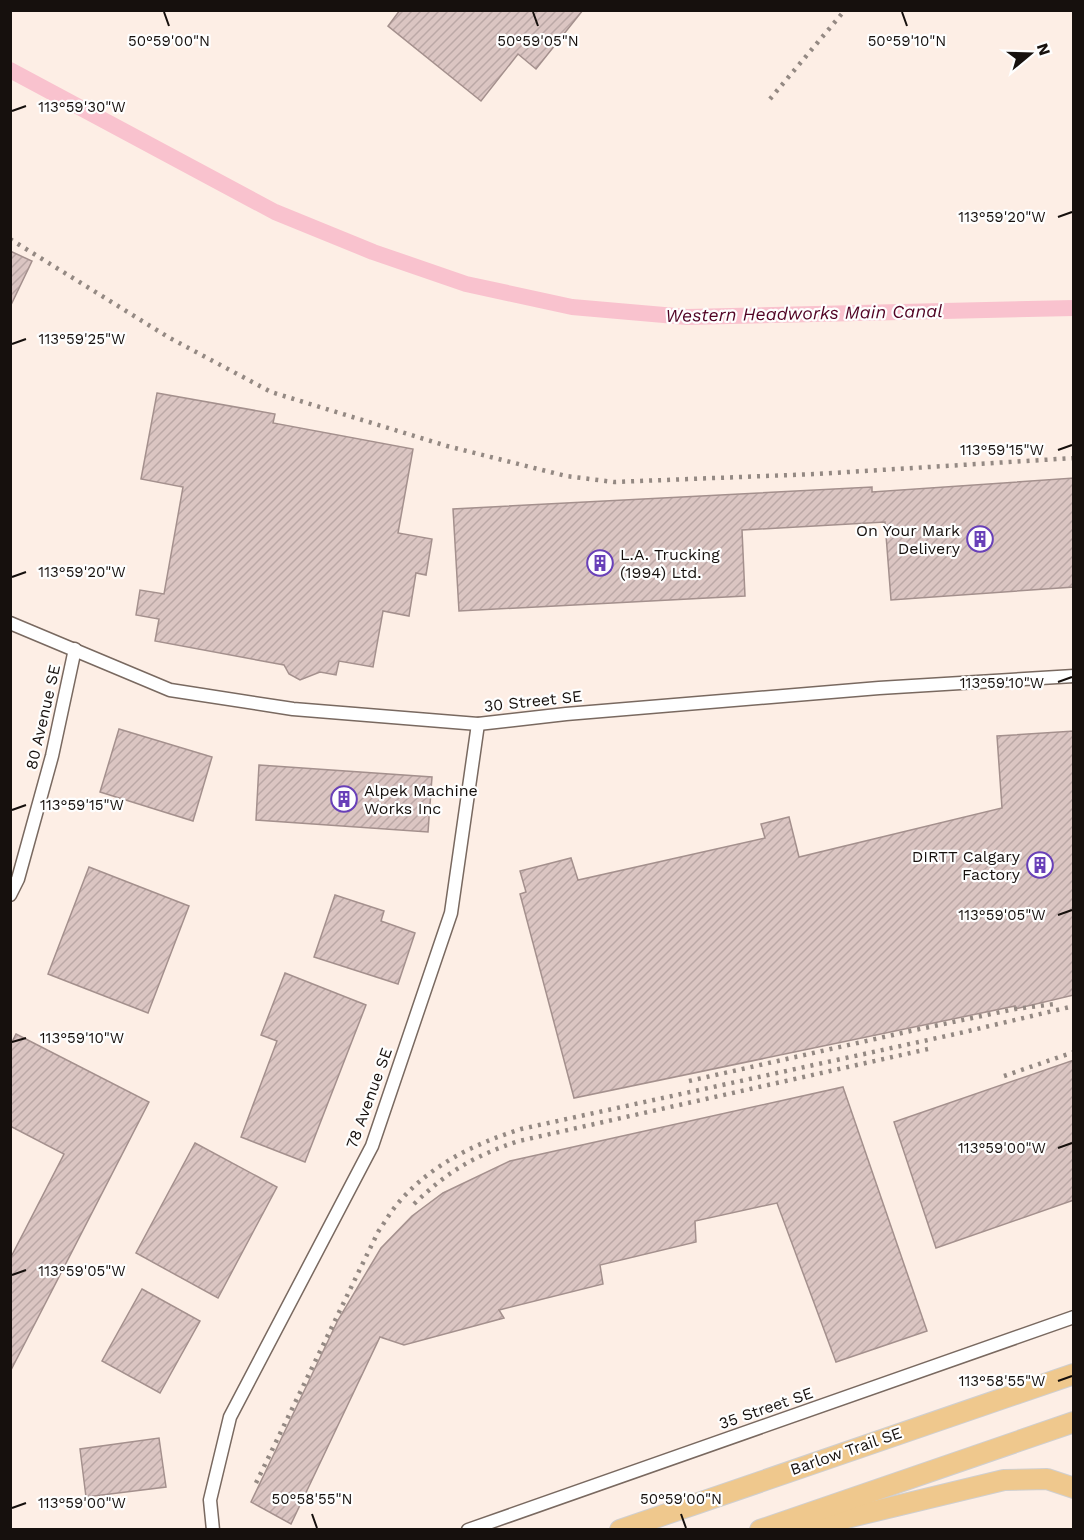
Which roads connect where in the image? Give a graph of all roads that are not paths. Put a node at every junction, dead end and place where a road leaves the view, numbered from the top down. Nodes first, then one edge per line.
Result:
1 (10, 623) edge
2 (75, 649) junction
3 (1074, 676) edge
4 (478, 724) junction
5 (10, 895) edge
6 (1074, 1317) edge
7 (1074, 1374) edge
8 (1074, 1422) edge
9 (1074, 1488) edge
10 (213, 1530) edge
11 (468, 1530) edge
12 (620, 1530) edge
13 (760, 1530) edge
14 (765, 1530) edge

1 - 2 street, 30 Street SE
2 - 4 street, 30 Street SE
2 - 5 street, 80 Avenue SE
3 - 4 street, 30 Street SE
4 - 10 street, 78 Avenue SE
6 - 11 street, 35 Street SE
7 - 12 main road, Barlow Trail SE
8 - 13 main road
9 - 14 main road

